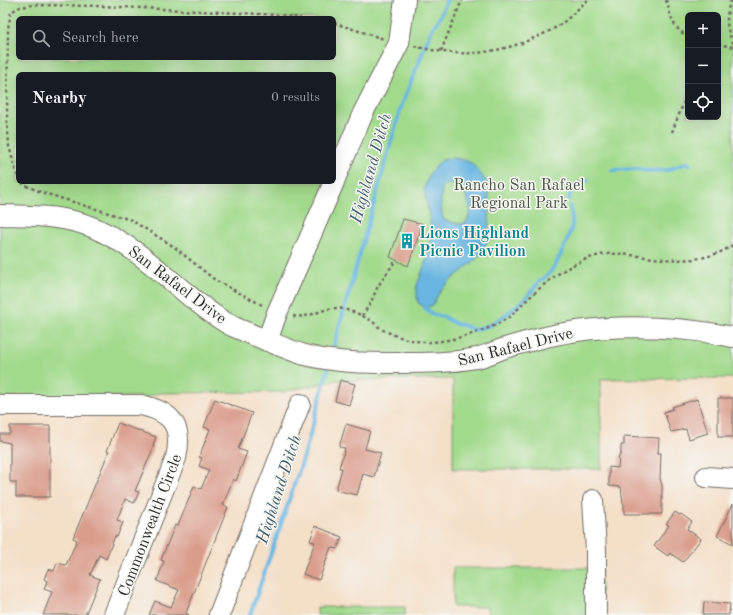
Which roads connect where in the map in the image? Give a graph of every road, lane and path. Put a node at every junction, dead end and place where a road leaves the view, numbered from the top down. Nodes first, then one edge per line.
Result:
1 (405, 0) edge
2 (462, 0) edge
3 (588, 0) edge
4 (666, 0) edge
5 (731, 0) edge
6 (286, 16) edge
7 (336, 24) edge
8 (685, 35) edge
9 (399, 43) junction
10 (733, 43) edge
11 (721, 45) edge
12 (733, 47) edge
13 (422, 48) dead end
14 (442, 51) junction
15 (685, 100) edge
16 (672, 132) dead end
17 (16, 172) edge
18 (336, 177) edge
19 (333, 184) edge
20 (0, 215) edge
21 (733, 245) edge
22 (396, 260) dead end
23 (277, 313) junction
24 (362, 316) junction
25 (733, 337) edge
26 (267, 341) junction
27 (300, 404) dead end
28 (0, 405) edge
29 (706, 477) dead end
30 (733, 479) edge
31 (593, 500) dead end
32 (114, 615) edge
33 (219, 615) edge
34 (596, 615) edge

1 - 9 street
2 - 14 path
3 - 14 path
4 - 8 path
5 - 10 path
6 - 17 path
7 - 9 path
9 - 18 street
11 - 12 path
13 - 14 path
15 - 16 path
19 - 23 street
20 - 26 street, San Rafael Drive
21 - 24 path
22 - 24 path
23 - 24 path
23 - 26 street
25 - 26 street, San Rafael Drive
27 - 33 street
28 - 32 street, Commonwealth Circle
29 - 30 street
31 - 34 street

